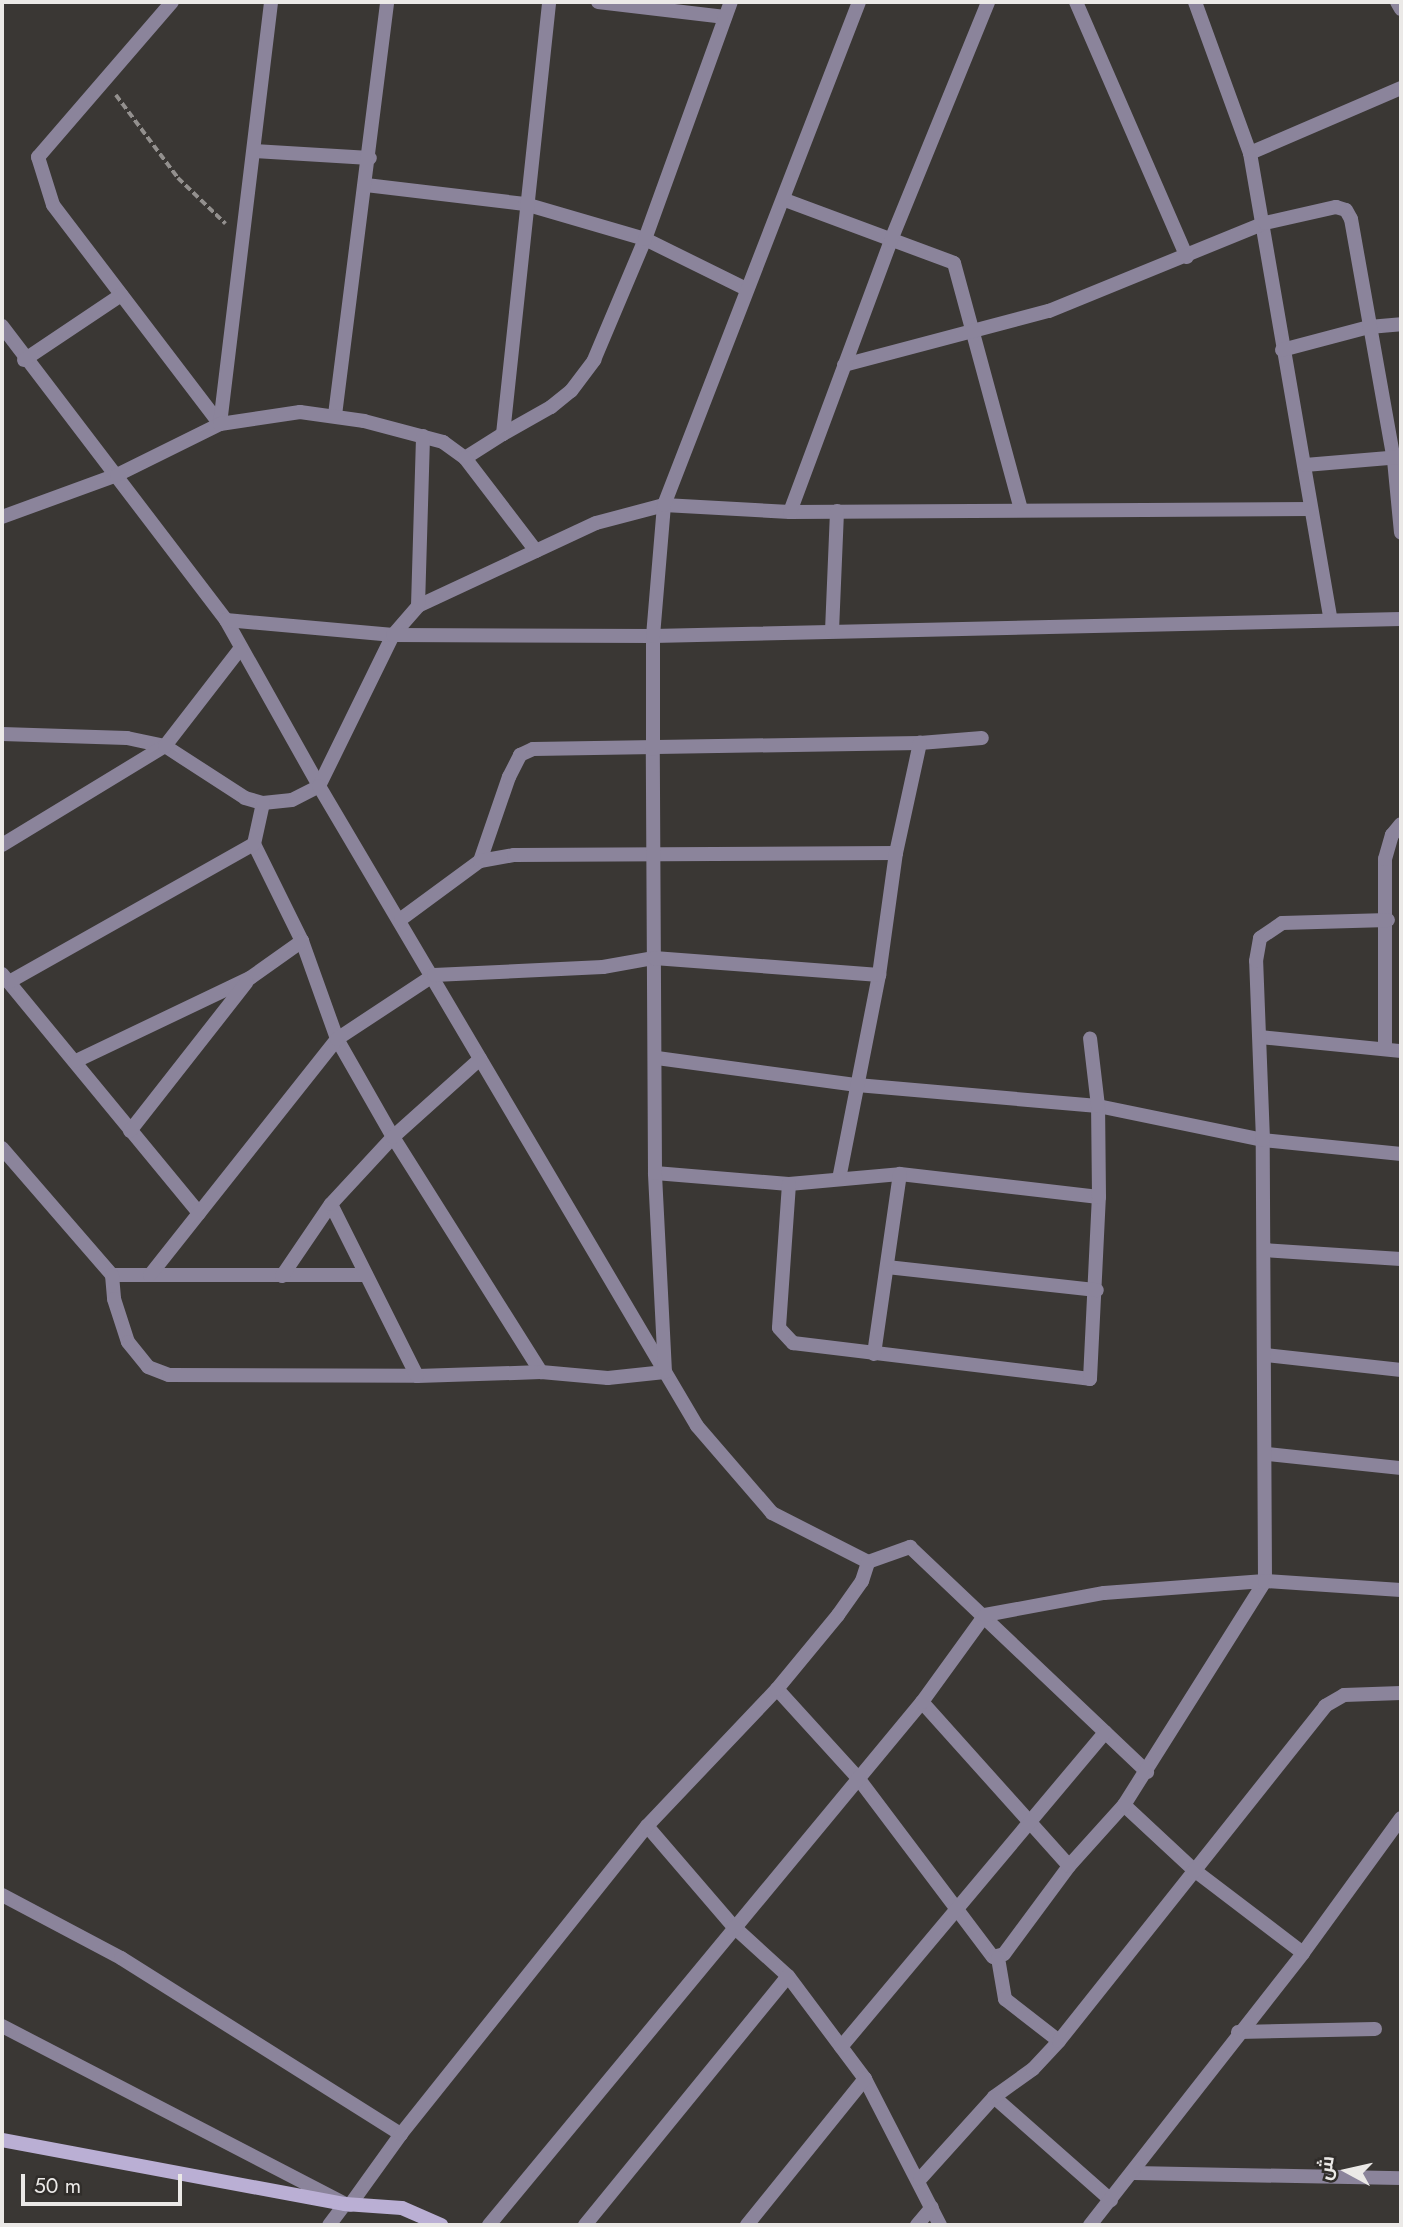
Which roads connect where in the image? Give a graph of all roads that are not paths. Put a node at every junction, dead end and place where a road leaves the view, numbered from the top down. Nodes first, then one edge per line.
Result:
1 (172, 2) edge
2 (271, 2) edge
3 (387, 2) edge
4 (549, 2) edge
5 (598, 2) edge
6 (731, 2) edge
7 (859, 2) edge
8 (988, 2) edge
9 (1195, 2) edge
10 (1081, 3) edge
11 (725, 17) junction
12 (1401, 88) edge
13 (254, 151) junction
14 (1250, 153) junction
15 (370, 158) junction
16 (366, 185) junction
17 (785, 200) junction
18 (525, 204) junction
19 (1265, 223) junction
20 (645, 239) junction
21 (891, 240) junction
22 (1187, 257) junction
23 (746, 289) junction
24 (121, 295) junction
25 (1401, 324) edge
26 (2, 326) edge
27 (1369, 327) junction
28 (972, 330) junction
29 (1282, 350) junction
30 (24, 360) junction
31 (844, 365) junction
32 (335, 415) junction
33 (220, 424) junction
34 (503, 434) junction
35 (423, 436) junction
36 (465, 458) junction
37 (1397, 458) edge
38 (1305, 465) junction
39 (117, 475) junction
40 (664, 505) junction
41 (1021, 509) junction
42 (1310, 509) junction
43 (837, 511) junction
44 (790, 512) junction
45 (2, 515) edge
46 (1401, 533) edge
47 (536, 551) junction
48 (418, 606) junction
49 (1401, 619) edge
50 (226, 620) junction
51 (1331, 620) junction
52 (831, 631) junction
53 (393, 635) junction
54 (653, 636) junction
55 (240, 649) junction
56 (2, 734) edge
57 (982, 738) dead end
58 (920, 743) junction
59 (165, 746) junction
60 (653, 749) junction
61 (319, 786) junction
62 (263, 803) junction
63 (1401, 824) edge
64 (254, 844) junction
65 (2, 845) edge
66 (896, 853) junction
67 (656, 854) junction
68 (480, 861) junction
69 (401, 919) junction
70 (1388, 920) junction
71 (302, 941) junction
72 (654, 958) junction
73 (434, 975) junction
74 (879, 975) junction
75 (5, 978) edge
76 (250, 978) junction
77 (1260, 1037) junction
78 (1090, 1038) dead end
79 (337, 1039) junction
80 (1385, 1049) junction
81 (1401, 1051) edge
82 (657, 1058) junction
83 (480, 1059) junction
84 (76, 1061) junction
85 (857, 1085) junction
86 (1098, 1106) junction
87 (130, 1131) junction
88 (393, 1137) junction
89 (1263, 1140) junction
90 (2, 1147) edge
91 (1401, 1154) edge
92 (655, 1173) junction
93 (900, 1174) junction
94 (838, 1179) junction
95 (789, 1184) junction
96 (1099, 1198) junction
97 (331, 1204) junction
98 (199, 1213) junction
99 (1264, 1250) junction
100 (1401, 1259) edge
101 (887, 1267) junction
102 (112, 1275) junction
103 (150, 1275) junction
104 (366, 1275) junction
105 (282, 1276) junction
106 (1097, 1290) junction
107 (874, 1354) junction
108 (1266, 1355) junction
109 (1401, 1370) edge
110 (541, 1372) junction
111 (665, 1372) junction
112 (417, 1376) junction
113 (1267, 1454) junction
114 (1401, 1468) edge
115 (868, 1562) junction
116 (1265, 1581) junction
117 (1401, 1590) edge
118 (985, 1615) junction
119 (777, 1689) junction
120 (1401, 1693) edge
121 (922, 1702) junction
122 (1105, 1732) junction
123 (1147, 1772) junction
124 (858, 1778) junction
125 (1124, 1805) junction
126 (1400, 1821) edge
127 (1027, 1822) junction
128 (647, 1826) junction
129 (1069, 1866) junction
130 (1194, 1870) junction
131 (2, 1895) edge
132 (955, 1908) junction
133 (733, 1926) junction
134 (1303, 1953) junction
135 (998, 1958) junction
136 (788, 1976) junction
137 (2, 2026) edge
138 (1375, 2029) dead end
139 (1238, 2032) junction
140 (1059, 2041) junction
141 (841, 2047) junction
142 (864, 2079) junction
143 (994, 2097) junction
144 (401, 2134) junction
145 (4, 2140) edge
146 (1135, 2173) junction
147 (1401, 2178) edge
148 (920, 2179) junction
149 (1111, 2200) junction
150 (348, 2205) junction
151 (932, 2207) junction
152 (329, 2225) edge
153 (441, 2225) edge
154 (489, 2225) edge
155 (585, 2225) edge
156 (747, 2225) edge
157 (917, 2225) edge
158 (940, 2225) edge
159 (1090, 2225) edge

1 - 24 street
2 - 13 street
3 - 15 street
4 - 18 street
5 - 11 street
6 - 11 street
7 - 17 street
8 - 21 street
9 - 14 street
10 - 22 street
11 - 20 street
12 - 14 street
13 - 15 street
13 - 33 street
14 - 19 street
15 - 16 street
16 - 18 street
16 - 32 street
17 - 21 street
17 - 23 street
18 - 20 street
18 - 34 street
19 - 22 street
19 - 27 street
19 - 29 street
20 - 23 street
20 - 34 street
21 - 28 street
21 - 31 street
22 - 28 street
23 - 40 street
24 - 30 street
24 - 33 street
25 - 27 street
26 - 30 street
27 - 29 street
27 - 37 street
28 - 31 street
28 - 41 street
29 - 38 street
30 - 39 street
31 - 44 street
32 - 33 street
32 - 35 street
33 - 39 street
34 - 36 street
35 - 36 street
35 - 48 street
36 - 47 street
37 - 38 street
37 - 46 street
38 - 42 street
39 - 45 street
39 - 50 street
40 - 44 street
40 - 47 street
40 - 54 street
41 - 42 street
41 - 43 street
42 - 51 street
43 - 44 street
43 - 52 street
47 - 48 street
48 - 53 street
49 - 51 street
50 - 53 street
50 - 55 street
51 - 52 street
52 - 54 street
53 - 54 street
53 - 61 street
54 - 60 street
55 - 59 street
55 - 61 street
56 - 59 street
57 - 58 street
58 - 60 street
58 - 66 street
59 - 62 street
59 - 65 street
60 - 67 street
60 - 68 street
61 - 62 street
61 - 69 street
62 - 64 street
63 - 70 street
64 - 71 street
64 - 75 street
66 - 67 street
66 - 74 street
67 - 68 street
67 - 72 street
68 - 69 street
69 - 73 street
70 - 77 street
70 - 80 street
71 - 76 street
71 - 79 street
72 - 73 street
72 - 74 street
72 - 82 street
73 - 79 street
73 - 83 street
74 - 85 street
75 - 84 street
76 - 84 street
76 - 87 street
77 - 80 street
77 - 89 street
78 - 86 street
79 - 88 street
79 - 98 street
80 - 81 street
82 - 85 street
82 - 92 street
83 - 88 street
83 - 111 street
84 - 87 street
85 - 86 street
85 - 94 street
86 - 89 street
86 - 96 street
87 - 98 street
88 - 97 street
88 - 110 street
89 - 91 street
89 - 99 street
90 - 102 street
92 - 95 street
92 - 111 street
93 - 94 street
93 - 96 street
93 - 101 street
94 - 95 street
95 - 107 street
96 - 106 street
97 - 104 street
97 - 105 street
98 - 103 street
99 - 100 street
99 - 108 street
101 - 106 street
101 - 107 street
102 - 103 street
102 - 112 street
103 - 105 street
104 - 105 street
104 - 112 street
106 - 107 street
108 - 109 street
108 - 113 street
110 - 111 street
110 - 112 street
111 - 115 street
113 - 114 street
113 - 116 street
115 - 118 street
115 - 119 street
116 - 117 street
116 - 118 street
116 - 123 street
118 - 121 street
118 - 122 street
119 - 124 street
119 - 128 street
120 - 130 street
121 - 124 street
121 - 127 street
122 - 123 street
122 - 127 street
123 - 125 street
124 - 132 street
124 - 133 street
125 - 129 street
125 - 130 street
126 - 134 street
127 - 129 street
127 - 132 street
128 - 133 street
128 - 144 street
129 - 135 street
130 - 134 street
130 - 140 street
131 - 144 street
132 - 135 street
132 - 141 street
133 - 136 street
133 - 154 street
134 - 139 street
135 - 140 street
136 - 141 street
136 - 155 street
137 - 150 street
138 - 139 street
139 - 146 street
140 - 143 street
141 - 142 street
142 - 148 street
142 - 156 street
143 - 148 street
143 - 149 street
144 - 150 street
145 - 150 street
146 - 147 street
146 - 149 street
148 - 151 street
149 - 159 street
150 - 152 street
150 - 153 street
151 - 157 street
151 - 158 street

